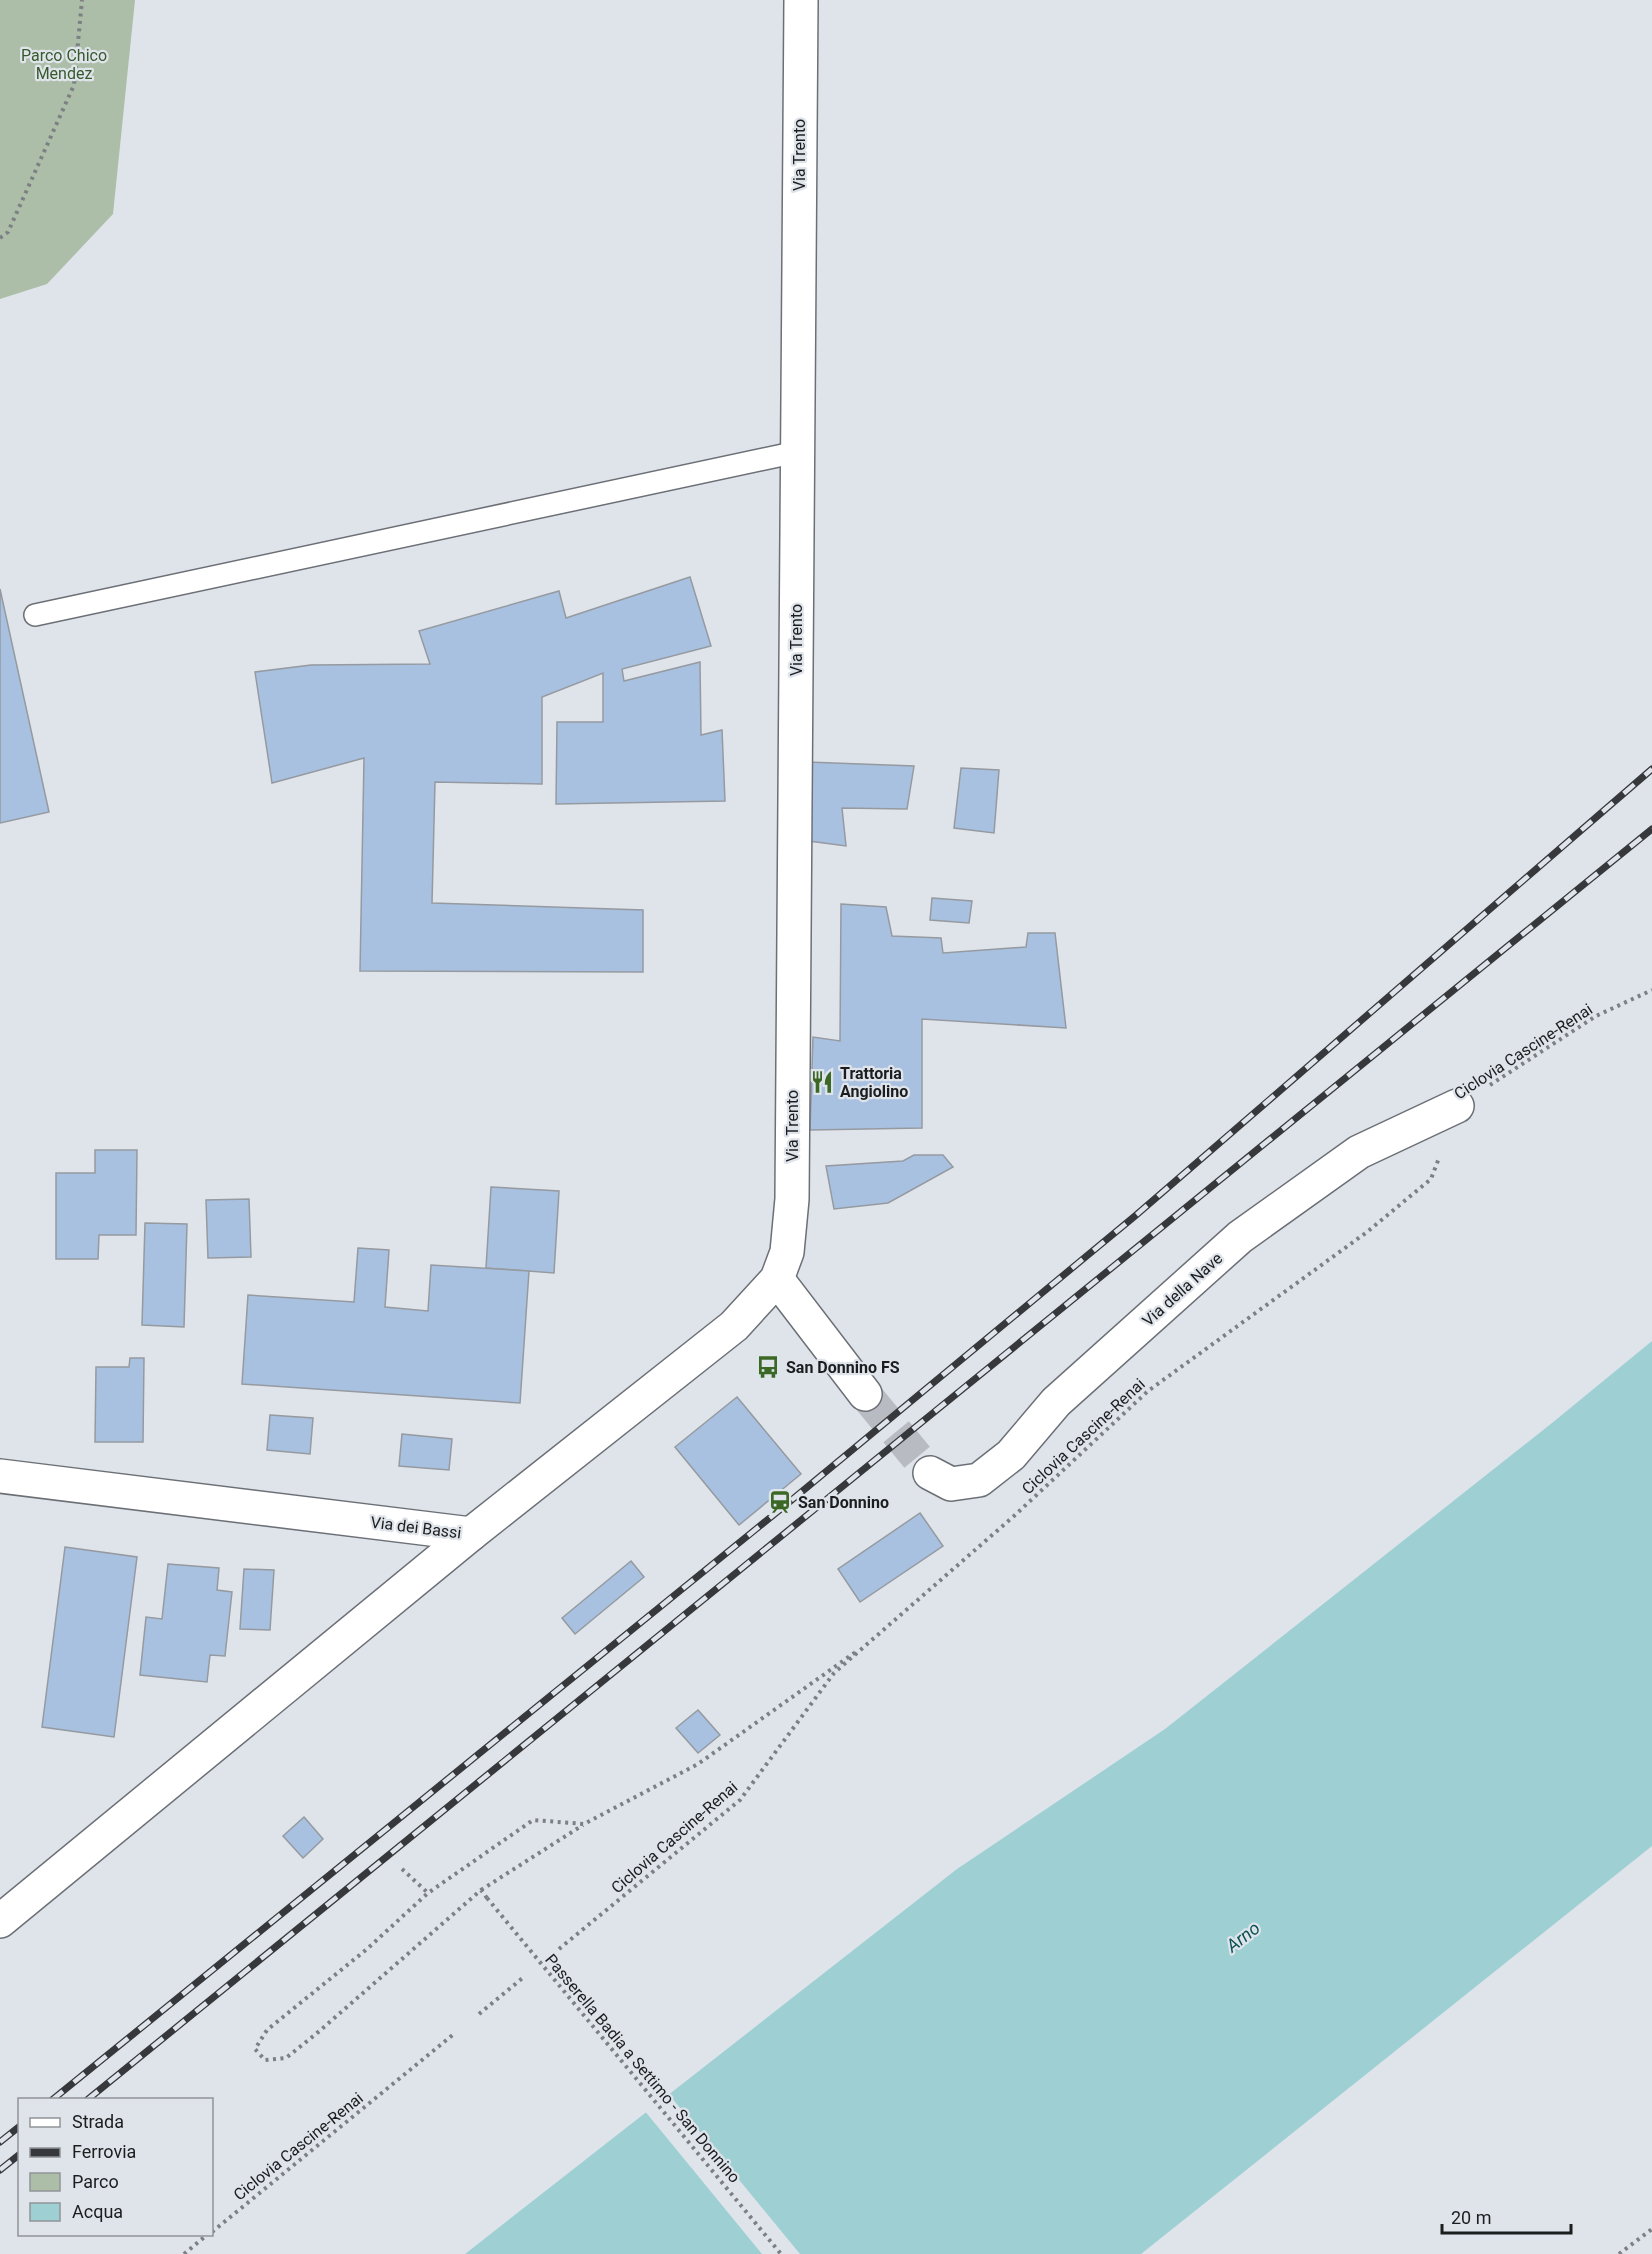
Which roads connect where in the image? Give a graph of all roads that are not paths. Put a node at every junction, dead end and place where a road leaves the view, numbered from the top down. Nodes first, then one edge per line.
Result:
1 (801, 0) edge
2 (797, 452) junction
3 (35, 615) dead end
4 (1457, 1106) road end
5 (777, 1279) junction
6 (866, 1394) tunnel mouth
7 (930, 1473) tunnel mouth
8 (0, 1476) edge
9 (471, 1534) junction
10 (0, 1921) edge

1 - 2 street, Via Trento
2 - 3 lane
2 - 5 street, Via Trento
4 - 7 street, Via della Nave
5 - 6 street
5 - 9 street, Via dei Bassi
8 - 9 street, Via dei Bassi
9 - 10 street

